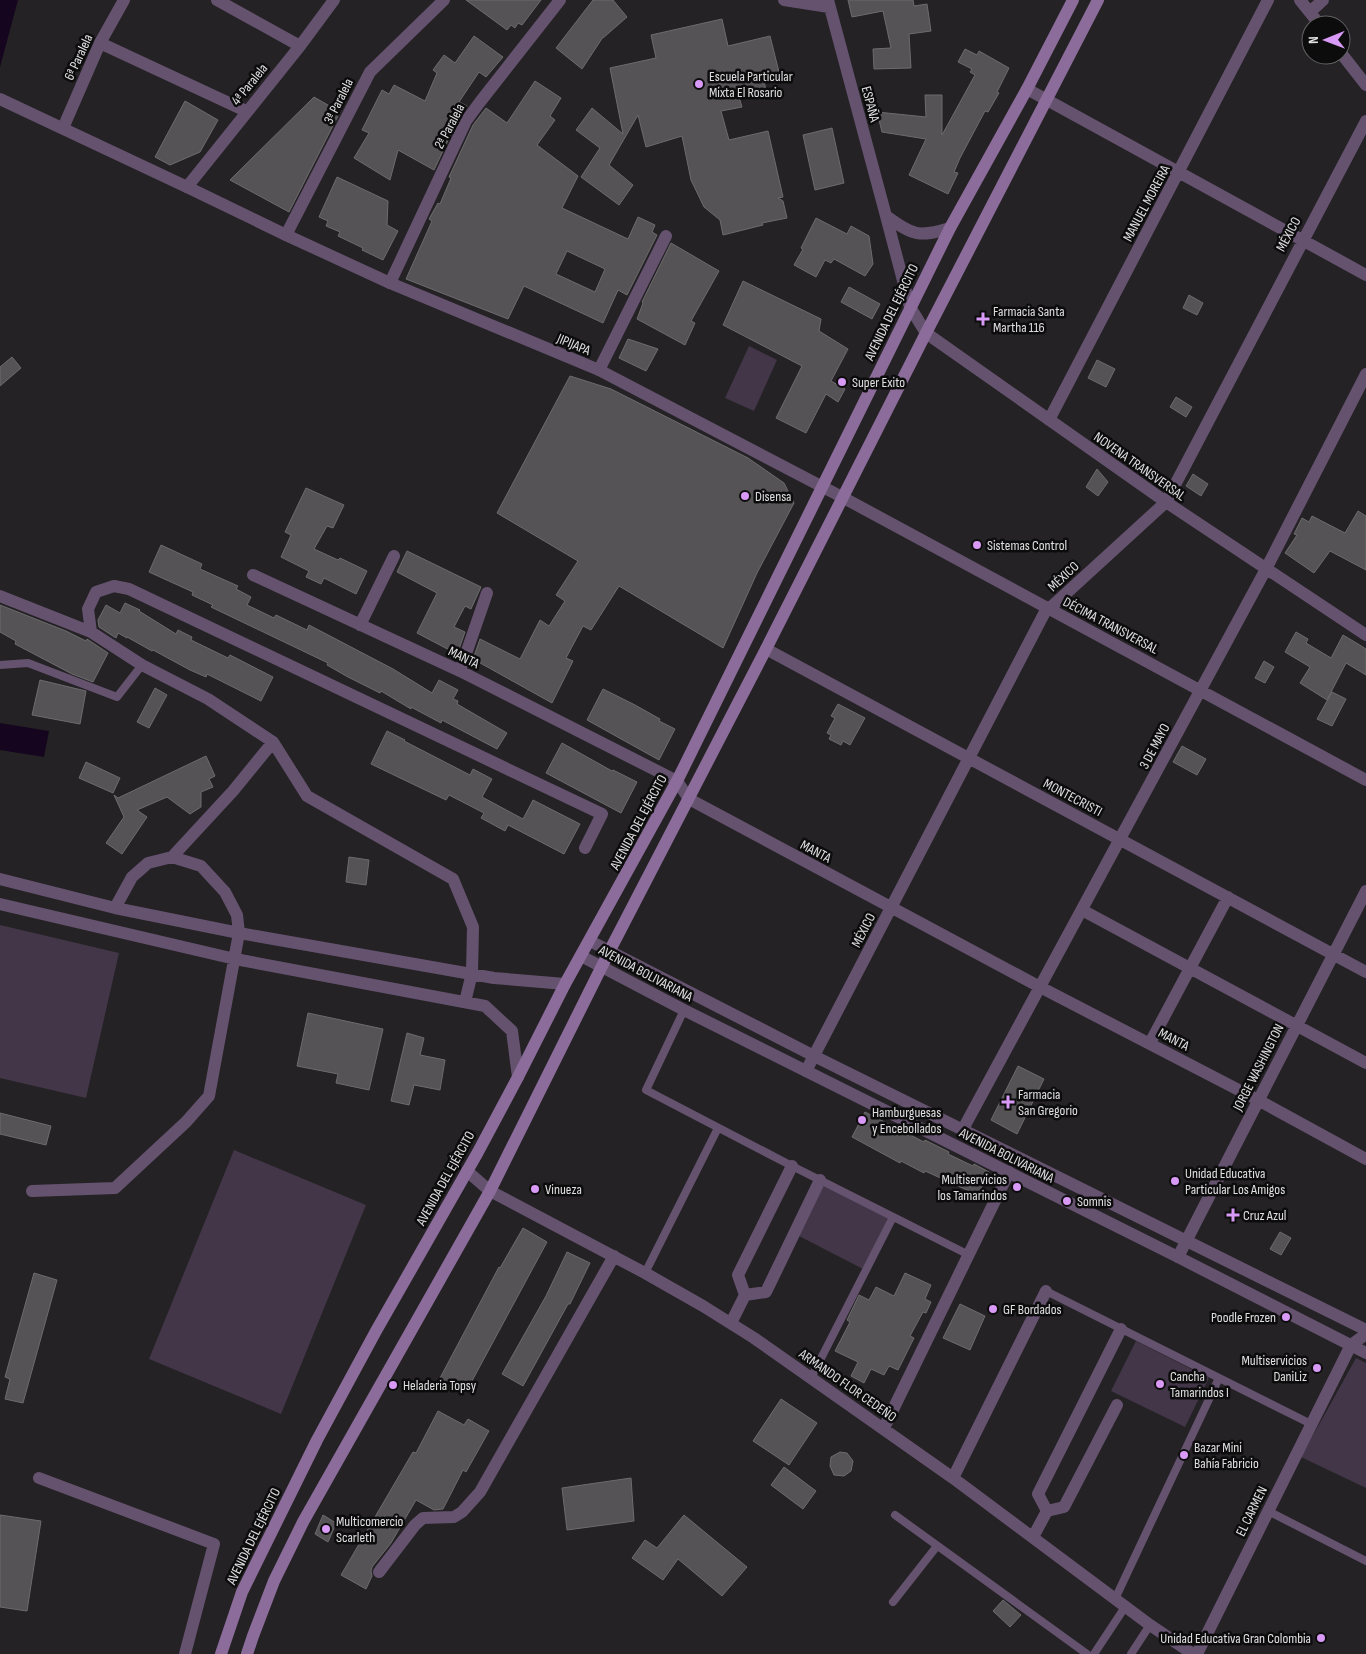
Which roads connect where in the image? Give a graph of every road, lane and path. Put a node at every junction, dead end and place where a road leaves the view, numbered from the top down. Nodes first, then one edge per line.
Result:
1 (124, 0) edge
2 (334, 0) edge
3 (444, 0) edge
4 (560, 0) edge
5 (784, 0) edge
6 (1073, 0) edge
7 (1098, 0) edge
8 (1268, 0) edge
9 (1300, 0) edge
10 (1323, 0) edge
11 (222, 1) edge
12 (828, 4) edge
13 (1310, 12) junction
14 (1312, 15) edge
15 (100, 43) junction
16 (300, 46) junction
17 (1350, 65) edge
18 (1366, 85) edge
19 (1027, 89) junction
20 (0, 99) edge
21 (1046, 100) junction
22 (246, 111) junction
23 (1366, 120) edge
24 (63, 128) junction
25 (1179, 173) junction
26 (187, 187) junction
27 (886, 216) junction
28 (950, 228) junction
29 (286, 235) junction
30 (666, 236) dead end
31 (1302, 241) junction
32 (1366, 275) edge
33 (390, 283) junction
34 (910, 307) junction
35 (926, 333) junction
36 (599, 370) junction
37 (1365, 377) edge
38 (1049, 420) junction
39 (822, 487) junction
40 (842, 497) junction
41 (1166, 502) junction
42 (394, 556) dead end
43 (1266, 569) junction
44 (253, 575) dead end
45 (488, 593) dead end
46 (0, 596) edge
47 (1048, 608) junction
48 (360, 625) junction
49 (91, 632) junction
50 (1366, 635) edge
51 (766, 649) junction
52 (0, 665) edge
53 (142, 665) junction
54 (460, 671) junction
55 (1200, 691) junction
56 (273, 742) junction
57 (969, 758) junction
58 (1366, 780) edge
59 (678, 781) junction
60 (688, 799) junction
61 (1121, 840) junction
62 (585, 848) dead end
63 (172, 857) junction
64 (0, 880) edge
65 (1366, 891) edge
66 (1228, 898) junction
67 (0, 904) edge
68 (115, 908) junction
69 (891, 908) junction
70 (1082, 910) junction
71 (239, 933) junction
72 (590, 941) junction
73 (609, 952) junction
74 (1333, 954) junction
75 (581, 956) junction
76 (235, 959) junction
77 (602, 968) junction
78 (1190, 969) junction
79 (1366, 972) edge
80 (472, 973) junction
81 (565, 984) junction
82 (1040, 987) junction
83 (465, 1002) junction
84 (684, 1010) junction
85 (1296, 1025) junction
86 (1150, 1044) junction
87 (814, 1056) junction
88 (1366, 1063) edge
89 (806, 1071) junction
90 (518, 1077) junction
91 (1258, 1100) junction
92 (718, 1128) junction
93 (964, 1130) junction
94 (1366, 1158) edge
95 (792, 1166) junction
96 (467, 1171) junction
97 (1009, 1172) junction
98 (820, 1180) junction
99 (32, 1191) dead end
100 (490, 1191) junction
101 (893, 1217) junction
102 (1186, 1240) junction
103 (969, 1255) junction
104 (614, 1256) junction
105 (1178, 1257) junction
106 (645, 1273) junction
107 (1046, 1292) joint
108 (745, 1295) junction
109 (731, 1323) junction
110 (1121, 1329) junction
111 (1366, 1330) edge
112 (1366, 1334) edge
113 (1351, 1345) junction
114 (1366, 1353) edge
115 (811, 1378) junction
116 (1219, 1378) junction
117 (1117, 1405) dead end
118 (1311, 1424) junction
119 (884, 1428) junction
120 (39, 1478) dead end
121 (953, 1478) junction
122 (1048, 1511) junction
123 (1268, 1511) junction
124 (895, 1515) dead end
125 (1033, 1537) junction
126 (937, 1546) junction
127 (1366, 1561) edge
128 (378, 1572) dead end
129 (893, 1602) dead end
130 (1120, 1603) junction
131 (1150, 1625) junction
132 (185, 1654) edge
133 (221, 1654) edge
134 (247, 1654) edge
135 (1087, 1654) edge
136 (1094, 1654) edge
137 (1131, 1654) edge
138 (1193, 1654) edge
139 (1197, 1654) edge

1 - 15 street, 6ª Paralela
2 - 16 street, 4ª Paralela
3 - 29 street, 3ª Paralela
4 - 33 street, 2ª Paralela
5 - 12 street
6 - 19 main road, AVENIDA DEL EJÉRCITO
7 - 21 main road
8 - 25 street, MANUEL MOREIRA
9 - 13 street
10 - 13 street
11 - 16 street
12 - 27 street, ESPAÑA
13 - 14 street
15 - 22 street
15 - 24 street, 6ª Paralela
16 - 22 street, 4ª Paralela
17 - 18 street
19 - 21 street
19 - 28 main road, AVENIDA DEL EJÉRCITO
20 - 24 street, JIPIJAPA
21 - 25 street
21 - 35 main road
22 - 26 street, 4ª Paralela
23 - 31 street, MÉXICO
24 - 26 street, JIPIJAPA
25 - 31 street
25 - 38 street, MANUEL MOREIRA
26 - 29 street, JIPIJAPA
27 - 28 street
27 - 34 street, ESPAÑA
28 - 34 main road, AVENIDA DEL EJÉRCITO
29 - 33 street, JIPIJAPA
30 - 36 street
31 - 32 street
31 - 41 street, MÉXICO
33 - 36 street, JIPIJAPA
34 - 35 street, NOVENA TRANSVERSAL
34 - 39 main road, AVENIDA DEL EJÉRCITO
35 - 38 street, NOVENA TRANSVERSAL
35 - 40 main road
36 - 39 street, JIPIJAPA
37 - 43 street, 3 DE MAYO
38 - 41 street, NOVENA TRANSVERSAL
39 - 40 street, JIPIJAPA
39 - 59 main road, AVENIDA DEL EJÉRCITO
40 - 47 street, DÉCIMA TRANSVERSAL
40 - 51 main road
41 - 43 street, NOVENA TRANSVERSAL
41 - 47 street, MÉXICO
42 - 48 street
43 - 50 street, NOVENA TRANSVERSAL
43 - 55 street, 3 DE MAYO
44 - 48 street, MANTA
45 - 54 street
46 - 49 street
47 - 55 street, DÉCIMA TRANSVERSAL
47 - 57 street, MÉXICO
48 - 54 street, MANTA
49 - 53 street
49 - 62 street
51 - 57 street, MONTECRISTI
51 - 60 main road
52 - 53 lane
53 - 56 street
54 - 59 street, MANTA
55 - 58 street, DÉCIMA TRANSVERSAL
55 - 61 street, 3 DE MAYO
56 - 63 street
56 - 80 street
57 - 61 street, MONTECRISTI
57 - 69 street, MÉXICO
59 - 60 street
59 - 72 main road, AVENIDA DEL EJÉRCITO
60 - 69 street, MANTA
60 - 73 main road
61 - 66 street, MONTECRISTI
61 - 70 street, 3 DE MAYO
63 - 68 street
63 - 71 street
64 - 68 street
65 - 74 street, JORGE WASHINGTON
66 - 74 street, MONTECRISTI
66 - 78 street
67 - 76 street
68 - 71 street
69 - 82 street, MANTA
69 - 87 street, MÉXICO
70 - 78 street
70 - 82 street, 3 DE MAYO
71 - 76 street
71 - 80 street
72 - 73 street, AVENIDA BOLIVARIANA
72 - 75 main road, AVENIDA DEL EJÉRCITO
73 - 77 main road
73 - 87 street, AVENIDA BOLIVARIANA
74 - 79 street, MONTECRISTI
74 - 85 street, JORGE WASHINGTON
75 - 77 street, AVENIDA BOLIVARIANA
75 - 81 main road, AVENIDA DEL EJÉRCITO
76 - 83 street
76 - 99 street
77 - 84 street, AVENIDA BOLIVARIANA
77 - 100 main road
78 - 85 street
78 - 86 street
80 - 81 street
80 - 83 street
81 - 90 main road, AVENIDA DEL EJÉRCITO
82 - 86 street, MANTA
82 - 93 street, 3 DE MAYO
83 - 90 street
84 - 89 street, AVENIDA BOLIVARIANA
84 - 92 lane
85 - 88 street
85 - 91 street, JORGE WASHINGTON
86 - 91 street, MANTA
87 - 89 street, MÉXICO
87 - 93 street, AVENIDA BOLIVARIANA
89 - 97 street, AVENIDA BOLIVARIANA
90 - 96 main road, AVENIDA DEL EJÉRCITO
91 - 94 street, MANTA
91 - 102 street, JORGE WASHINGTON
92 - 95 lane
92 - 106 lane
93 - 102 street, AVENIDA BOLIVARIANA
95 - 98 lane
95 - 108 street
96 - 100 street, ARMANDO FLOR CEDEÑO
96 - 133 main road, AVENIDA DEL EJÉRCITO
97 - 103 street
97 - 105 street, AVENIDA BOLIVARIANA
98 - 101 lane
98 - 108 street
100 - 104 street, ARMANDO FLOR CEDEÑO
100 - 134 main road
101 - 103 lane
101 - 115 lane
102 - 105 street, JORGE WASHINGTON
102 - 111 street, AVENIDA BOLIVARIANA
103 - 119 street
104 - 106 street, ARMANDO FLOR CEDEÑO
104 - 128 street
105 - 113 street, AVENIDA BOLIVARIANA
106 - 109 street, ARMANDO FLOR CEDEÑO
107 - 110 lane
107 - 121 street
108 - 109 street
109 - 115 street, ARMANDO FLOR CEDEÑO
110 - 116 lane
110 - 122 street
112 - 113 street, EL CARMEN
113 - 114 street, AVENIDA BOLIVARIANA
113 - 118 street, EL CARMEN
115 - 119 street, ARMANDO FLOR CEDEÑO
116 - 118 lane
116 - 130 lane
117 - 122 street
118 - 123 street, EL CARMEN
119 - 121 street, ARMANDO FLOR CEDEÑO
120 - 132 street
121 - 125 street, ARMANDO FLOR CEDEÑO
122 - 125 street
123 - 127 lane
123 - 139 street, EL CARMEN
124 - 126 lane
125 - 130 street, ARMANDO FLOR CEDEÑO
126 - 129 lane
126 - 135 lane
130 - 131 street, ARMANDO FLOR CEDEÑO
130 - 136 lane
131 - 137 lane
131 - 138 street, ARMANDO FLOR CEDEÑO

